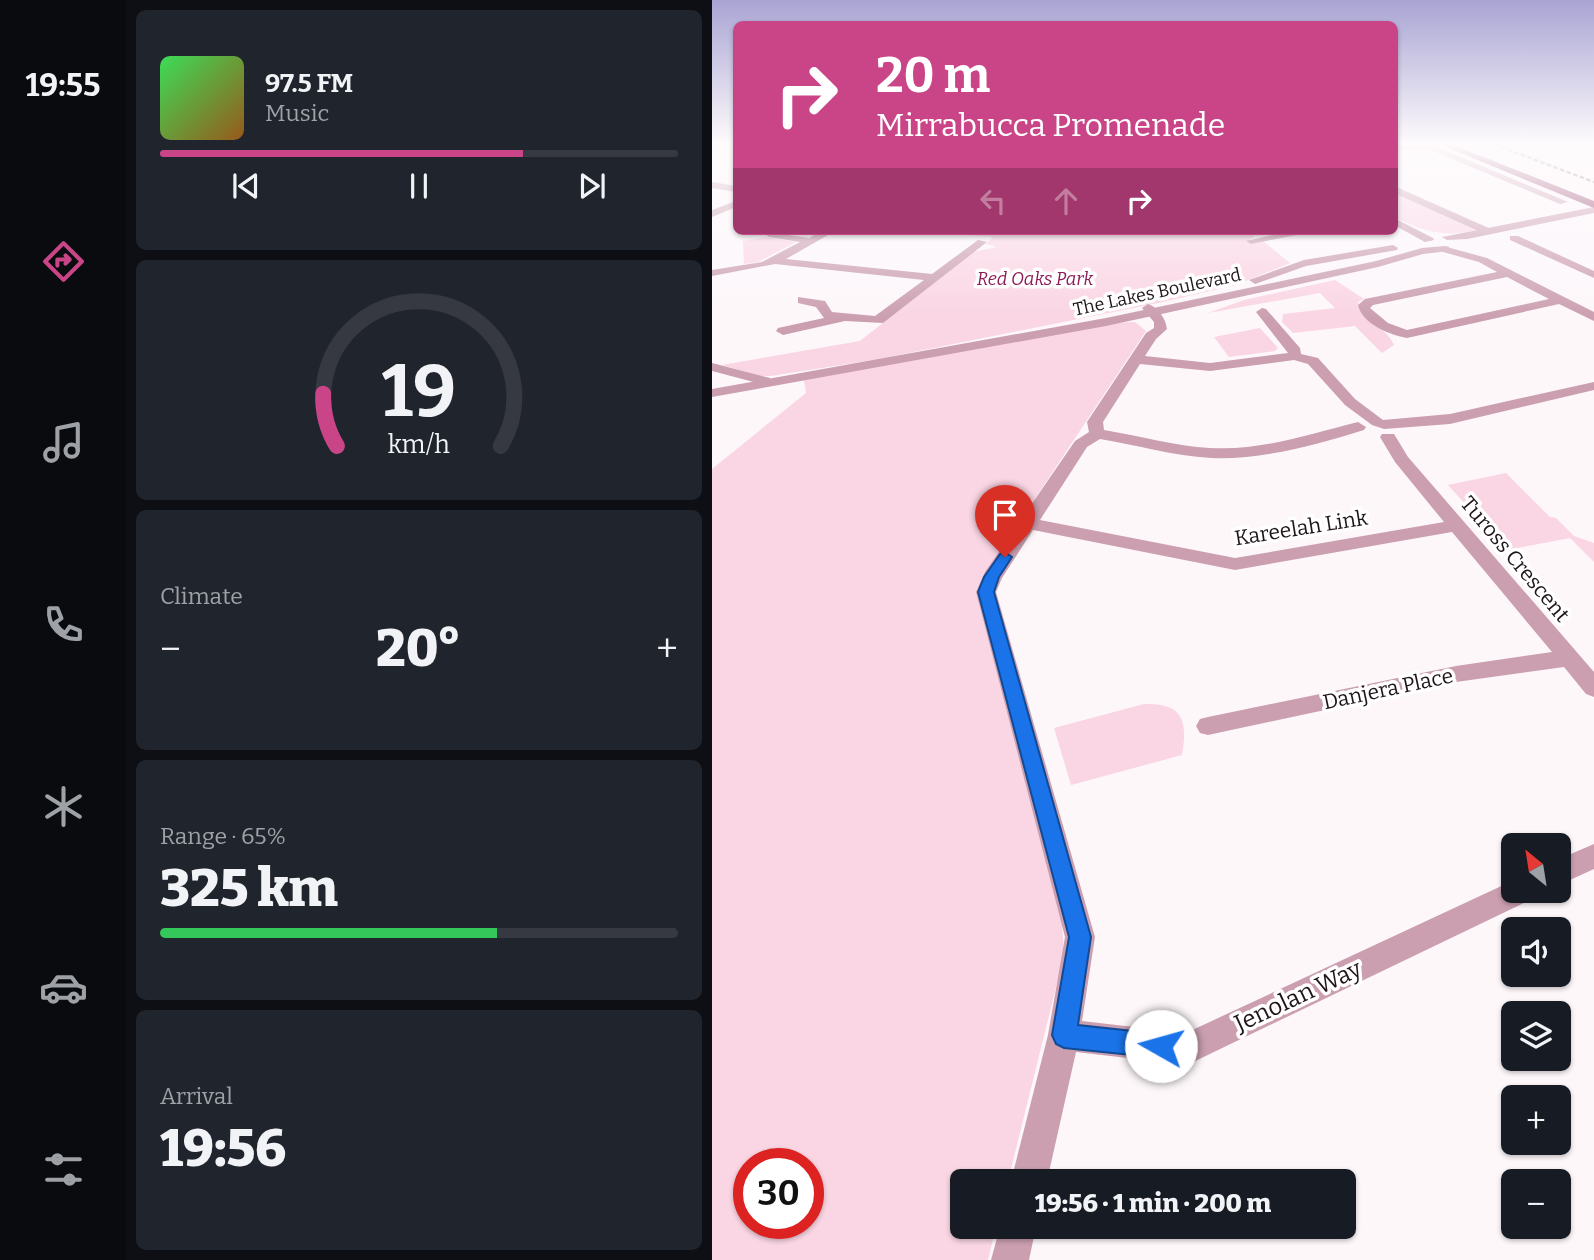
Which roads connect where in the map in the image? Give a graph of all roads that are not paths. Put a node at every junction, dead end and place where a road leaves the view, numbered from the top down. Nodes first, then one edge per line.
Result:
1 (1420, 201) edge
2 (1560, 201) edge
3 (1563, 202) dead end
4 (1592, 203) edge
5 (733, 205) edge
6 (712, 214) edge
7 (1398, 223) edge
8 (1408, 227) junction
9 (1487, 231) junction
10 (1541, 233) dead end
11 (773, 235) edge
12 (822, 235) edge
13 (1288, 235) edge
14 (1253, 236) edge
15 (1447, 237) junction
16 (1514, 238) junction
17 (1429, 240) junction
18 (811, 241) junction
19 (1467, 246) junction
20 (995, 248) dead end
21 (1446, 250) junction
22 (1483, 260) junction
23 (773, 261) junction
24 (712, 273) edge
25 (1508, 273) junction
26 (1267, 275) junction
27 (1594, 275) edge
28 (935, 278) junction
29 (1295, 281) junction
30 (799, 299) dead end
31 (1561, 300) junction
32 (1262, 313) dead end
33 (1145, 317) junction
34 (1594, 317) edge
35 (842, 318) junction
36 (783, 331) dead end
37 (1294, 356) junction
38 (1136, 359) junction
39 (712, 367) edge
40 (829, 372) junction
41 (765, 381) junction
42 (1594, 386) edge
43 (712, 391) edge
44 (1375, 431) junction
45 (1098, 435) junction
46 (1028, 523) junction
47 (1457, 525) junction
48 (1570, 658) junction
49 (1594, 688) edge
50 (1208, 726) dead end
51 (1594, 856) edge
52 (1571, 867) edge
53 (1501, 900) edge
54 (1064, 1035) junction
55 (1032, 1169) edge
56 (1015, 1239) edge
57 (1010, 1260) edge

1 - 9 street
2 - 3 street
4 - 9 street
5 - 6 street
7 - 8 street
8 - 15 street
8 - 17 street
9 - 15 street
9 - 16 street
10 - 16 street
11 - 18 street
12 - 18 street
13 - 14 street
15 - 17 street, The Lakes Boulevard
15 - 19 street
16 - 19 street
16 - 27 street
17 - 21 street
17 - 26 street, The Lakes Boulevard
18 - 23 street
19 - 21 street, The Lakes Boulevard
19 - 22 street
20 - 28 street
21 - 22 street
21 - 29 street, The Lakes Boulevard
22 - 25 street
23 - 24 street
23 - 28 street
25 - 31 street
25 - 31 street
26 - 29 street
26 - 33 street, The Lakes Boulevard
28 - 35 street
29 - 33 street, The Lakes Boulevard
30 - 35 street
31 - 34 street
32 - 37 street
33 - 38 street
33 - 40 street, The Lakes Boulevard
35 - 36 street
37 - 38 street
37 - 44 street, Tuross Crescent
38 - 45 street
39 - 41 street, The Lakes Boulevard
40 - 41 street, The Lakes Boulevard
40 - 43 street, The Lakes Boulevard
41 - 43 street, The Lakes Boulevard
42 - 44 street
44 - 45 street
44 - 47 street, Tuross Crescent
45 - 46 street
46 - 47 street, Kareelah Link
46 - 54 street
47 - 48 street, Tuross Crescent
48 - 49 street, Tuross Crescent
48 - 50 street, Danjera Place
51 - 52 street
53 - 54 street, Jenolan Way
54 - 55 street
56 - 57 street

